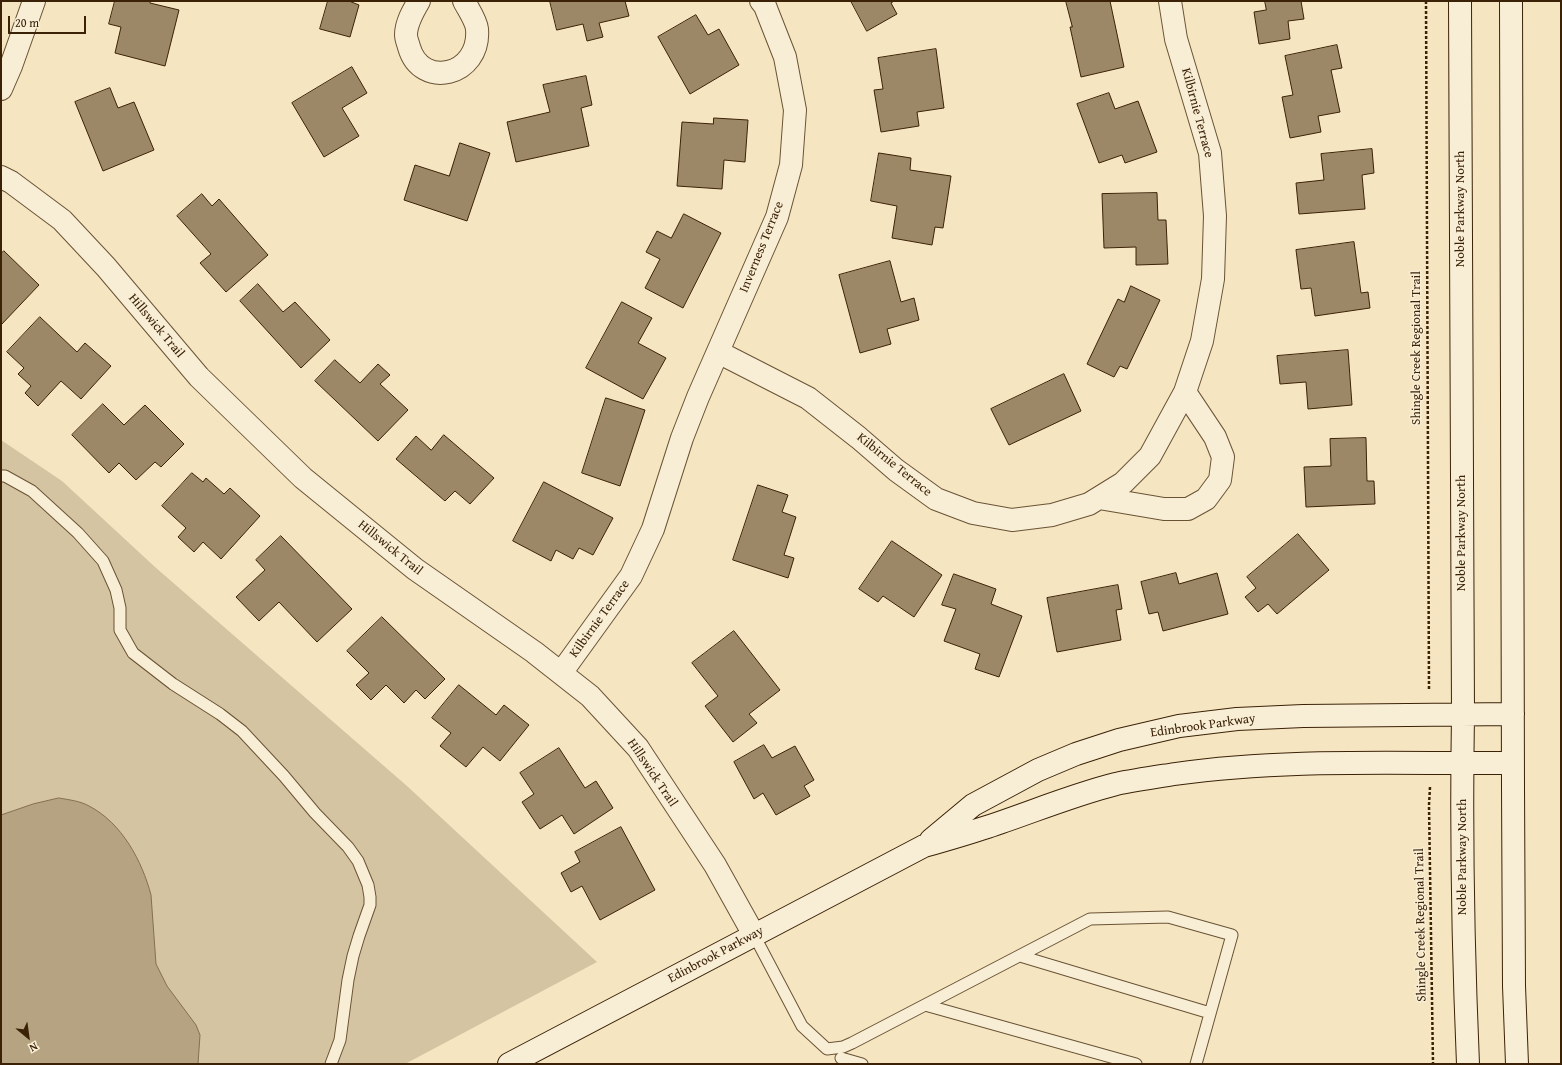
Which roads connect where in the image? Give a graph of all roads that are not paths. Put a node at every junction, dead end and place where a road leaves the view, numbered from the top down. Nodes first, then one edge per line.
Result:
1 (34, 1) edge
2 (419, 1) edge
3 (464, 1) edge
4 (761, 1) edge
5 (1170, 1) edge
6 (1460, 1) edge
7 (1511, 1) edge
8 (1, 89) edge
9 (1, 177) edge
10 (718, 352) junction
11 (1184, 392) junction
12 (1, 476) edge
13 (1099, 498) junction
14 (561, 673) junction
15 (1464, 714) junction
16 (1513, 714) junction
17 (1513, 763) junction
18 (1462, 764) junction
19 (924, 846) junction
20 (754, 935) junction
21 (1020, 956) junction
22 (925, 1005) junction
23 (1210, 1013) junction
24 (841, 1056) edge
25 (331, 1064) edge
26 (509, 1064) edge
27 (862, 1064) edge
28 (1136, 1064) edge
29 (1196, 1064) edge
30 (1468, 1064) edge
31 (1517, 1064) edge

1 - 8 street
2 - 3 street
4 - 10 street, Inverness Terrace
5 - 11 street, Kilbirnie Terrace
6 - 15 street, Noble Parkway North
7 - 16 street
9 - 14 street, Hillswick Trail
10 - 13 street, Kilbirnie Terrace
10 - 14 street, Kilbirnie Terrace
11 - 13 street, Kilbirnie Terrace
11 - 13 street
12 - 25 lane
14 - 20 street, Hillswick Trail
15 - 16 street, Edinbrook Parkway
15 - 18 street, Noble Parkway North
15 - 19 street, Edinbrook Parkway
16 - 17 street
17 - 18 street, Edinbrook Parkway
17 - 31 street
18 - 19 street, Edinbrook Parkway
18 - 30 street, Noble Parkway North
19 - 20 street, Edinbrook Parkway
20 - 24 lane
20 - 26 street, Edinbrook Parkway
21 - 22 lane
21 - 23 lane
21 - 23 lane
22 - 24 lane
22 - 28 lane
23 - 29 lane
24 - 27 lane

